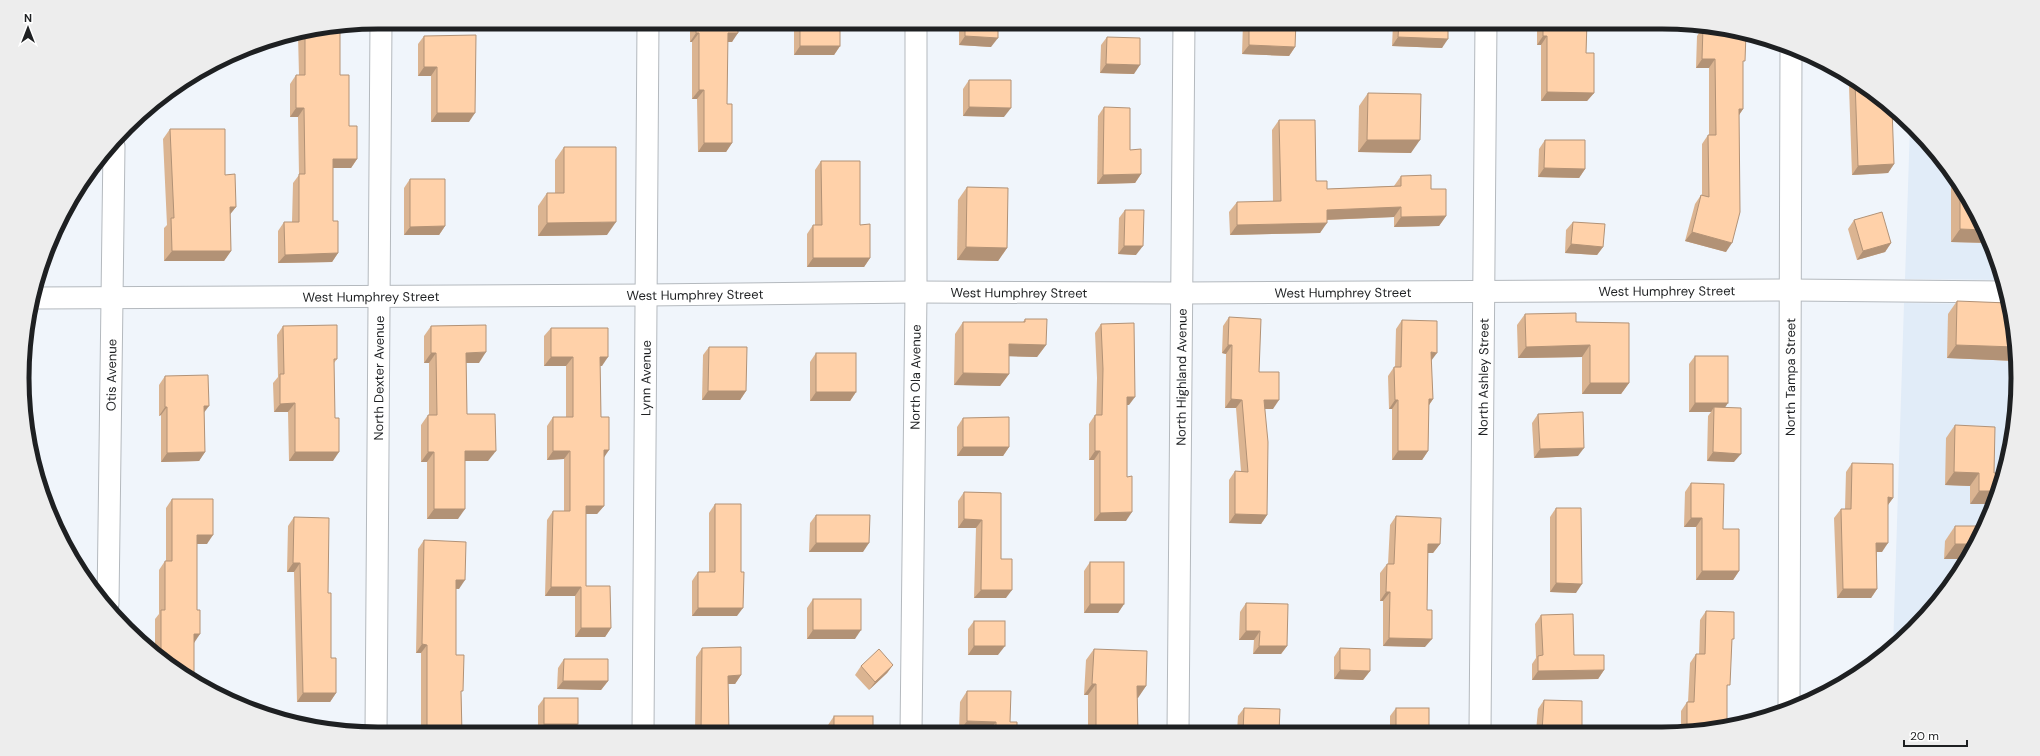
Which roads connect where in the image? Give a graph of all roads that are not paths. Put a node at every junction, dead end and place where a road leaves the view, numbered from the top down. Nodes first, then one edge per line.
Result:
1 (381, 29) edge
2 (648, 29) edge
3 (916, 29) edge
4 (1184, 29) edge
5 (1486, 29) edge
6 (1791, 54) edge
7 (114, 150) edge
8 (1790, 290) junction
9 (1482, 291) junction
10 (916, 292) junction
11 (2000, 292) edge
12 (1183, 293) junction
13 (380, 295) junction
14 (647, 295) junction
15 (39, 298) edge
16 (112, 298) junction
17 (108, 598) edge
18 (1789, 703) edge
19 (376, 727) edge
20 (643, 727) edge
21 (911, 727) edge
22 (1178, 727) edge
23 (1480, 727) edge

1 - 13 street, North Dexter Avenue
2 - 14 street, Lynn Avenue
3 - 10 street, North Ola Avenue
4 - 12 street, North Highland Avenue
5 - 9 street, North Ashley Street
6 - 8 street, North Tampa Street
7 - 16 street, Otis Avenue
8 - 9 street, West Humphrey Street
8 - 11 street, West Humphrey Street
8 - 18 street, North Tampa Street
9 - 12 street, West Humphrey Street
9 - 23 street, North Ashley Street
10 - 12 street, West Humphrey Street
10 - 14 street, West Humphrey Street
10 - 21 street, North Ola Avenue
12 - 22 street, North Highland Avenue
13 - 14 street, West Humphrey Street
13 - 16 street, West Humphrey Street
13 - 19 street, North Dexter Avenue
14 - 20 street, Lynn Avenue
15 - 16 street, West Humphrey Street
16 - 17 street, Otis Avenue

